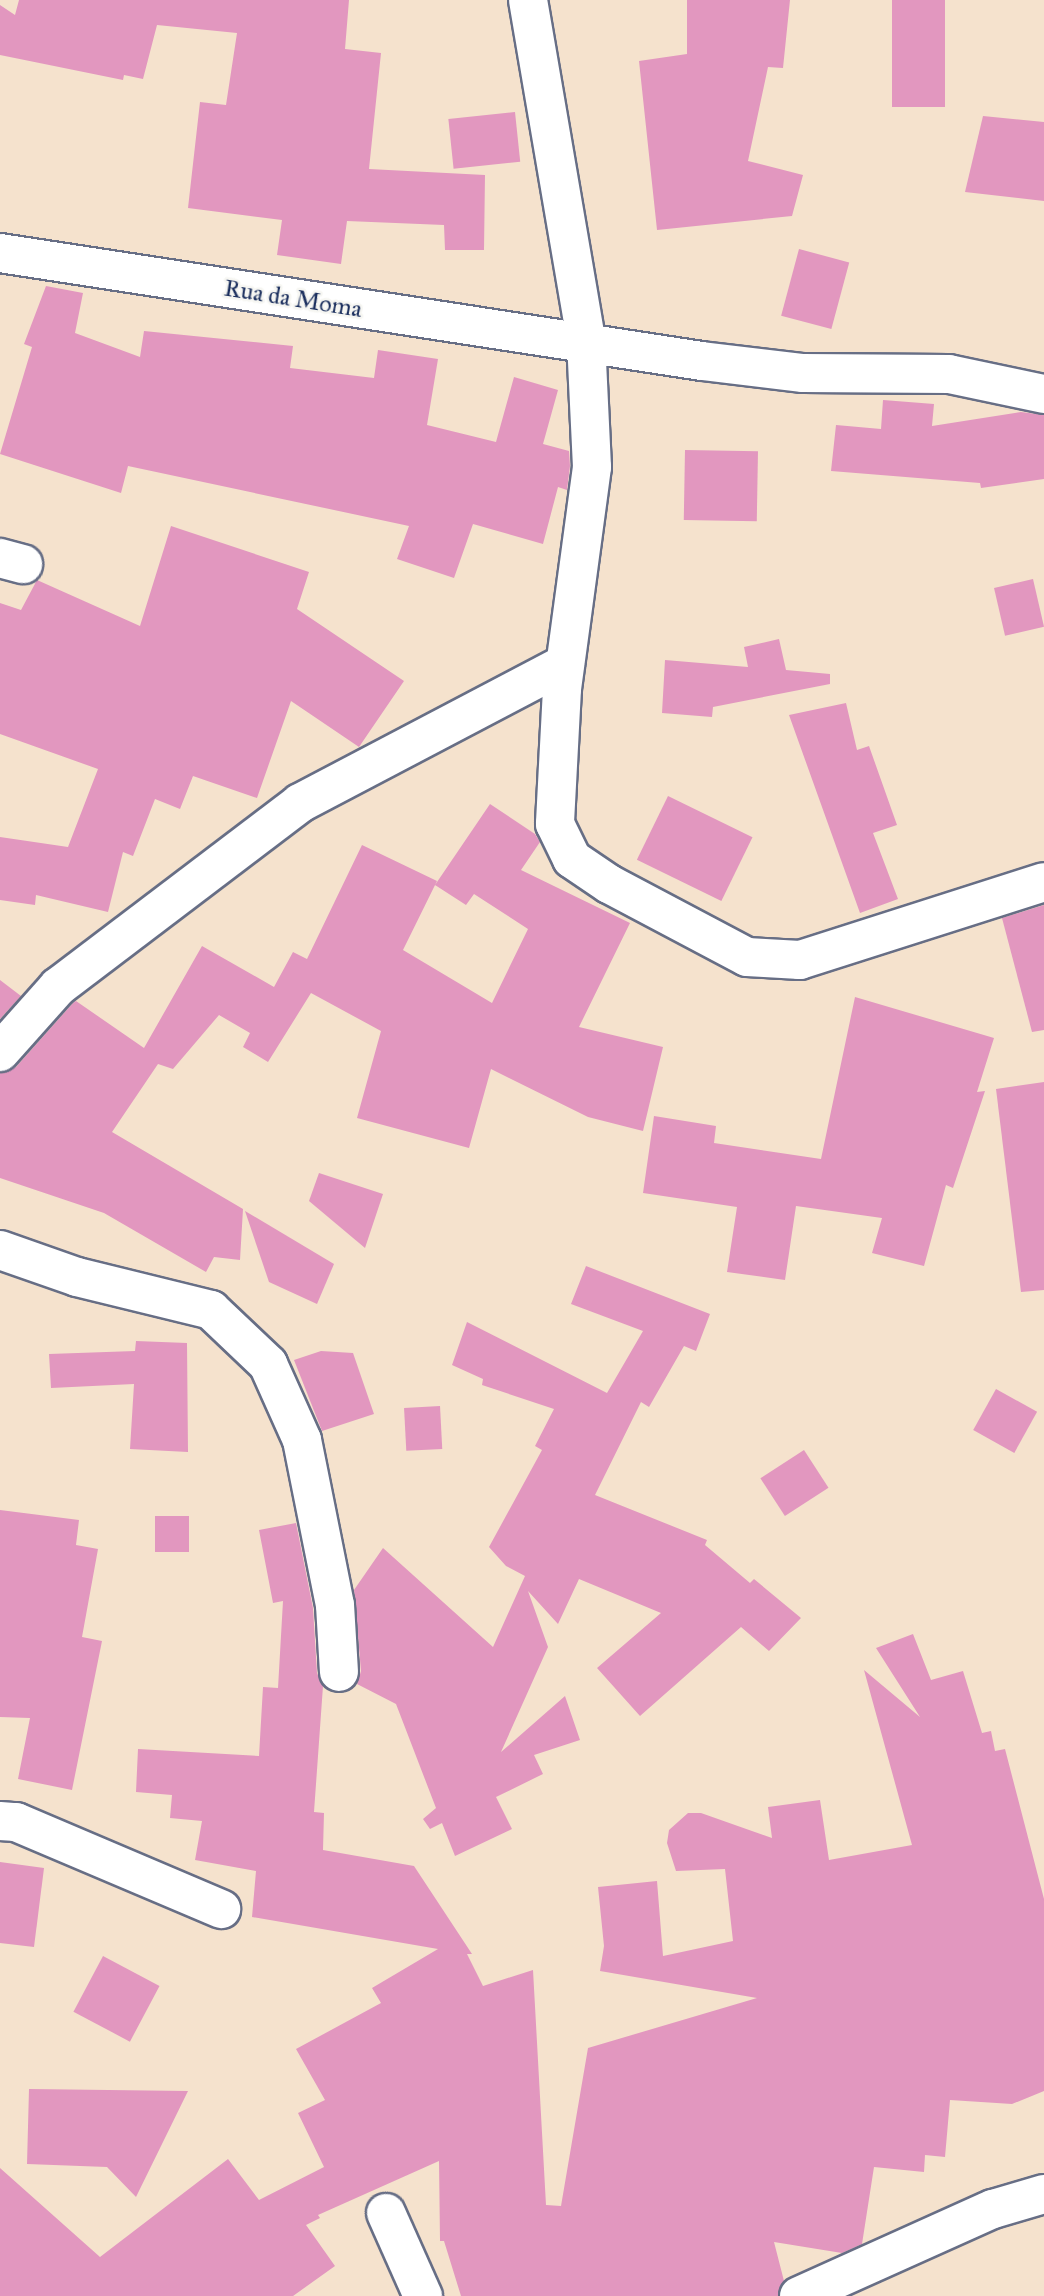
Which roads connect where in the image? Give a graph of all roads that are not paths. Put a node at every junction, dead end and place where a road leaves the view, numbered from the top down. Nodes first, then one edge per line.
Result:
1 (528, 0) edge
2 (0, 253) edge
3 (586, 340) junction
4 (1044, 394) edge
5 (565, 664) junction
6 (1044, 882) edge
7 (0, 1052) edge
8 (0, 1250) edge
9 (339, 1672) dead end
10 (0, 1821) edge
11 (221, 1909) dead end
12 (1044, 2194) edge
13 (386, 2213) dead end
14 (423, 2296) edge
15 (799, 2296) edge

1 - 3 street
2 - 3 street, Rua da Moma
3 - 4 street, Rua da Moma
3 - 5 street
5 - 6 street
5 - 7 street
8 - 9 street
10 - 11 street
12 - 15 street
13 - 14 street

